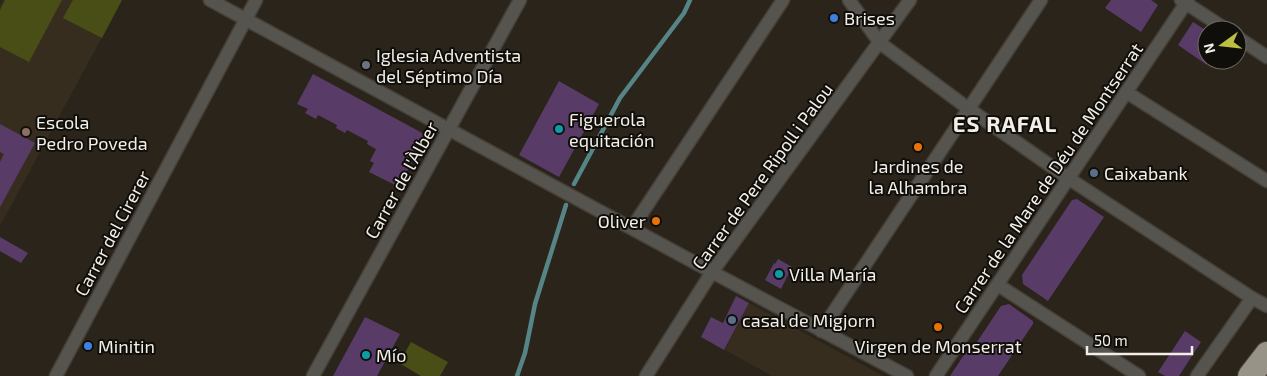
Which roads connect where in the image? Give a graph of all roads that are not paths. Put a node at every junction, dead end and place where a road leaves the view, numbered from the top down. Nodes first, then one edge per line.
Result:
1 (210, 0) edge
2 (256, 0) edge
3 (520, 0) edge
4 (783, 0) edge
5 (849, 0) edge
6 (910, 0) edge
7 (1041, 0) edge
8 (1185, 1) edge
9 (246, 20) junction
10 (1213, 20) edge
11 (880, 43) junction
12 (1247, 44) edge
13 (1267, 57) edge
14 (1126, 92) junction
15 (969, 109) junction
16 (448, 130) junction
17 (1068, 178) junction
18 (1267, 181) edge
19 (632, 228) junction
20 (712, 272) junction
21 (998, 284) junction
22 (1252, 298) junction
23 (1267, 306) edge
24 (821, 330) junction
25 (1267, 354) edge
26 (56, 376) edge
27 (313, 376) edge
28 (646, 376) edge
29 (907, 376) edge
30 (936, 376) edge
31 (1139, 376) edge
32 (1197, 376) edge
33 (1250, 376) edge

1 - 9 street
2 - 9 street, Carrer del Cirerer
3 - 16 street, Carrer de l'Àlber
4 - 19 street
5 - 11 street
6 - 11 street, Carrer de Pere Ripoll i Palou
7 - 15 street
8 - 10 street
8 - 14 street, Carrer de la Mare de Déu de Montserrat
9 - 16 street
9 - 26 street, Carrer del Cirerer
11 - 15 street
11 - 20 street, Carrer de Pere Ripoll i Palou
12 - 13 street
14 - 17 street, Carrer de la Mare de Déu de Montserrat
14 - 18 street
15 - 17 street
15 - 24 street
16 - 19 street
16 - 27 street, Carrer de l'Àlber
17 - 21 street, Carrer de la Mare de Déu de Montserrat
17 - 22 street
19 - 20 street
20 - 24 street
20 - 28 street, Carrer de Pere Ripoll i Palou
21 - 30 street, Carrer de la Mare de Déu de Montserrat
21 - 31 street
22 - 23 street
22 - 32 street
24 - 29 street
25 - 33 highway

